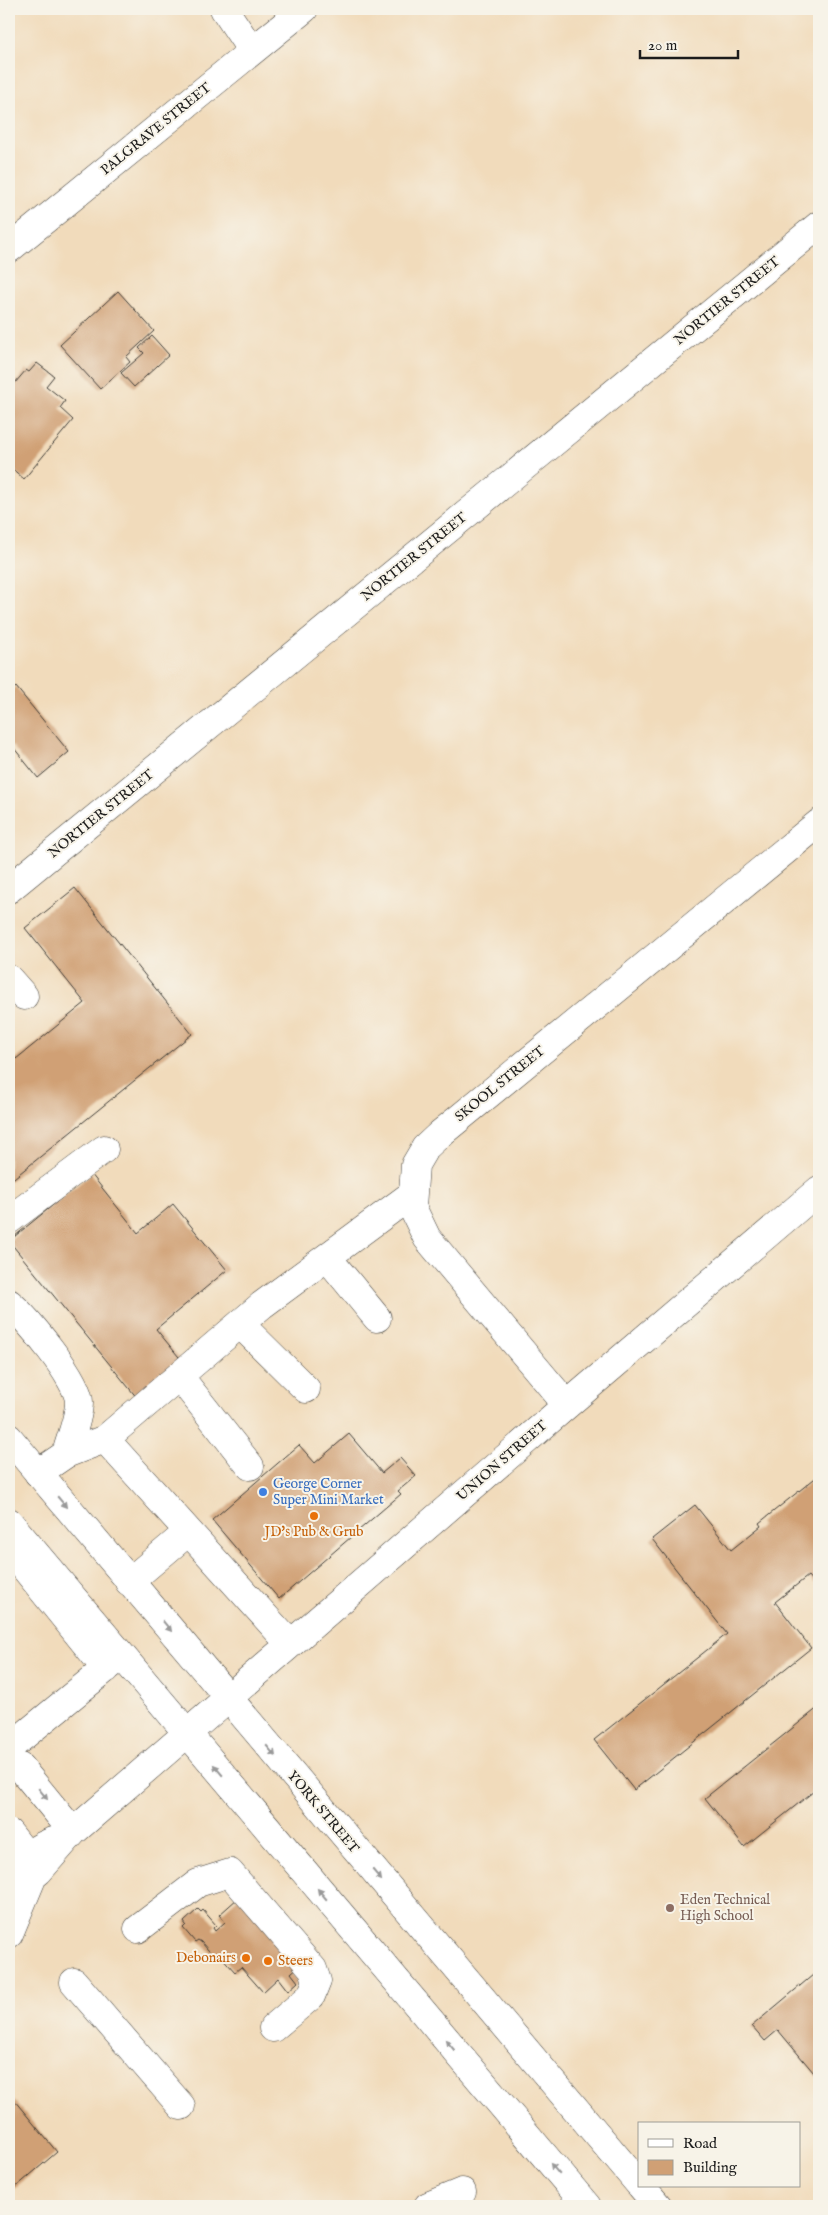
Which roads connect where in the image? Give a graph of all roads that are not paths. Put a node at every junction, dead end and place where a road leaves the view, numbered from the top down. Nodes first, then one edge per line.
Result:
1 (224, 9) edge
2 (304, 9) edge
3 (252, 51) junction
4 (819, 225) edge
5 (9, 249) edge
6 (819, 823) edge
7 (9, 889) edge
8 (104, 1149) dead end
9 (819, 1190) edge
10 (411, 1195) junction
11 (9, 1220) edge
12 (327, 1257) junction
13 (9, 1303) edge
14 (378, 1318) dead end
15 (240, 1324) junction
16 (179, 1376) junction
17 (306, 1389) dead end
18 (567, 1405) junction
19 (9, 1438) edge
20 (105, 1439) junction
21 (66, 1454) junction
22 (250, 1466) dead end
23 (38, 1473) junction
24 (188, 1532) junction
25 (16, 1540) edge
26 (129, 1582) junction
27 (290, 1644) junction
28 (113, 1662) junction
29 (227, 1698) junction
30 (187, 1734) junction
31 (9, 1748) edge
32 (9, 1761) edge
33 (9, 1833) edge
34 (70, 1834) junction
35 (28, 1867) edge
36 (9, 1896) edge
37 (138, 1930) dead end
38 (9, 1934) edge
39 (74, 1982) dead end
40 (273, 2028) dead end
41 (181, 2106) dead end
42 (638, 2183) edge
43 (643, 2188) edge
44 (462, 2192) dead end
45 (428, 2206) edge
46 (586, 2206) edge
47 (658, 2206) edge

1 - 3 street
2 - 3 street, PALGRAVE STREET
3 - 5 street, PALGRAVE STREET
4 - 7 street, NORTIER STREET
6 - 10 street, SKOOL STREET
8 - 11 street
9 - 18 street, UNION STREET
10 - 12 street
10 - 18 street, SKOOL STREET
12 - 14 street
12 - 15 street
13 - 21 street
15 - 16 street
15 - 17 street
16 - 20 street
16 - 22 street
18 - 27 street, UNION STREET
19 - 23 street, YORK STREET
20 - 21 street
20 - 24 street
21 - 23 street
23 -> 26 street, YORK STREET
24 - 26 street
24 - 27 street
25 - 28 street
26 -> 29 street, YORK STREET
27 - 29 street, UNION STREET
28 - 30 street
28 - 31 street
29 - 30 street, UNION STREET
29 -> 42 street, YORK STREET
30 - 34 street, UNION STREET
46 -> 30 street
32 -> 34 street
33 - 35 street
34 - 35 street
35 - 36 street
35 - 38 street
37 - 40 street
39 - 41 street
43 - 47 street, YORK STREET
44 - 45 street

